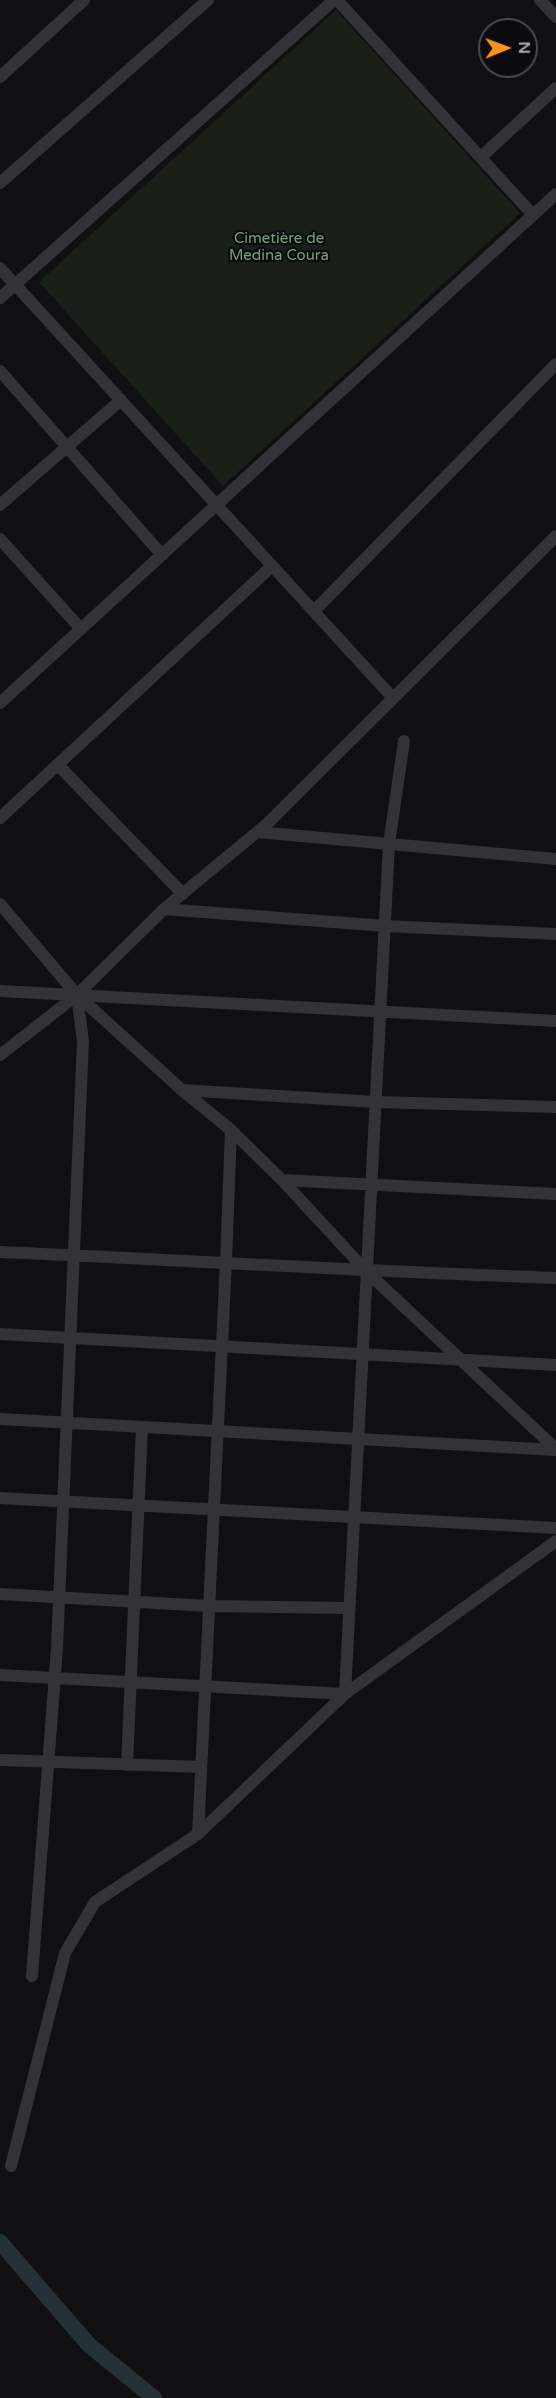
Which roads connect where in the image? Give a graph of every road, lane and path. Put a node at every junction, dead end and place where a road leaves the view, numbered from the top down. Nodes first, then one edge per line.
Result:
1 (84, 0) edge
2 (208, 0) edge
3 (336, 0) edge
4 (540, 0) edge
5 (556, 16) edge
6 (0, 77) edge
7 (556, 88) edge
8 (481, 157) junction
9 (0, 183) edge
10 (556, 194) edge
11 (533, 215) junction
12 (0, 268) edge
13 (15, 285) junction
14 (0, 298) edge
15 (556, 364) edge
16 (0, 371) edge
17 (121, 400) junction
18 (67, 447) junction
19 (0, 505) edge
20 (216, 505) junction
21 (556, 536) edge
22 (0, 539) edge
23 (162, 555) junction
24 (272, 566) junction
25 (314, 611) junction
26 (81, 629) junction
27 (393, 698) junction
28 (1, 701) edge
29 (404, 741) dead end
30 (58, 765) junction
31 (0, 818) edge
32 (257, 832) junction
33 (389, 844) junction
34 (556, 859) edge
35 (183, 894) junction
36 (2, 908) edge
37 (164, 909) junction
38 (385, 926) junction
39 (556, 934) edge
40 (0, 991) edge
41 (76, 995) junction
42 (381, 1011) junction
43 (556, 1021) edge
44 (0, 1055) edge
45 (182, 1090) junction
46 (376, 1102) junction
47 (556, 1107) edge
48 (231, 1130) junction
49 (282, 1180) junction
50 (372, 1185) junction
51 (556, 1194) edge
52 (0, 1252) edge
53 (74, 1256) junction
54 (226, 1262) junction
55 (368, 1272) junction
56 (556, 1278) edge
57 (0, 1334) edge
58 (70, 1338) junction
59 (222, 1347) junction
60 (363, 1354) junction
61 (461, 1360) junction
62 (556, 1365) edge
63 (0, 1419) edge
64 (67, 1423) junction
65 (142, 1427) junction
66 (218, 1431) junction
67 (358, 1439) junction
68 (556, 1450) edge
69 (0, 1498) edge
70 (63, 1501) junction
71 (139, 1505) junction
72 (214, 1509) junction
73 (354, 1517) junction
74 (556, 1528) edge
75 (556, 1541) edge
76 (0, 1594) edge
77 (59, 1598) junction
78 (134, 1602) junction
79 (209, 1606) junction
80 (350, 1608) junction
81 (0, 1675) edge
82 (55, 1678) junction
83 (131, 1682) junction
84 (205, 1686) junction
85 (345, 1694) junction
86 (0, 1760) edge
87 (48, 1762) junction
88 (127, 1765) junction
89 (201, 1767) junction
90 (198, 1834) junction
91 (32, 1976) dead end
92 (11, 2166) dead end

1 - 6 street
2 - 9 street
3 - 8 street
3 - 13 street
4 - 5 street
7 - 8 street
8 - 11 street
10 - 11 street
11 - 20 street
12 - 13 street
13 - 14 street
13 - 17 street
15 - 25 street
16 - 18 street
17 - 18 street
17 - 20 street
18 - 19 street
18 - 23 street
20 - 23 street
20 - 24 street
21 - 27 street
22 - 26 street
23 - 26 street
24 - 25 street
24 - 30 street
25 - 27 street
26 - 28 street
27 - 32 street
29 - 33 street
30 - 31 street
30 - 35 street
32 - 33 street
32 - 35 street
33 - 34 street
33 - 38 street
35 - 37 street
36 - 41 street
37 - 38 street
37 - 41 street
38 - 39 street
38 - 42 street
40 - 41 street
41 - 42 street
41 - 44 street
41 - 45 street
41 - 53 street
42 - 43 street
42 - 46 street
45 - 46 street
45 - 48 street
46 - 47 street
46 - 50 street
48 - 49 street
48 - 54 street
49 - 50 street
49 - 55 street
50 - 51 street
50 - 55 street
52 - 53 street
53 - 54 street
53 - 58 street
54 - 55 street
54 - 59 street
55 - 56 street
55 - 60 street
55 - 61 street
57 - 58 street
58 - 59 street
58 - 64 street
59 - 60 street
59 - 66 street
60 - 61 street
60 - 67 street
61 - 62 street
61 - 68 street
63 - 64 street
64 - 65 street
64 - 70 street
65 - 66 street
65 - 71 street
66 - 67 street
66 - 72 street
67 - 68 street
67 - 73 street
69 - 70 street
70 - 71 street
70 - 77 street
71 - 72 street
71 - 78 street
72 - 73 street
72 - 79 street
73 - 74 street
73 - 80 street
75 - 85 street
76 - 77 street
77 - 78 street
77 - 82 street
78 - 79 street
78 - 83 street
79 - 80 street
79 - 84 street
80 - 85 street
81 - 82 street
82 - 83 street
82 - 87 street
83 - 84 street
83 - 88 street
84 - 85 street
84 - 89 street
85 - 90 street
86 - 87 street
87 - 88 street
87 - 91 street
88 - 89 street
89 - 90 street
90 - 92 street

